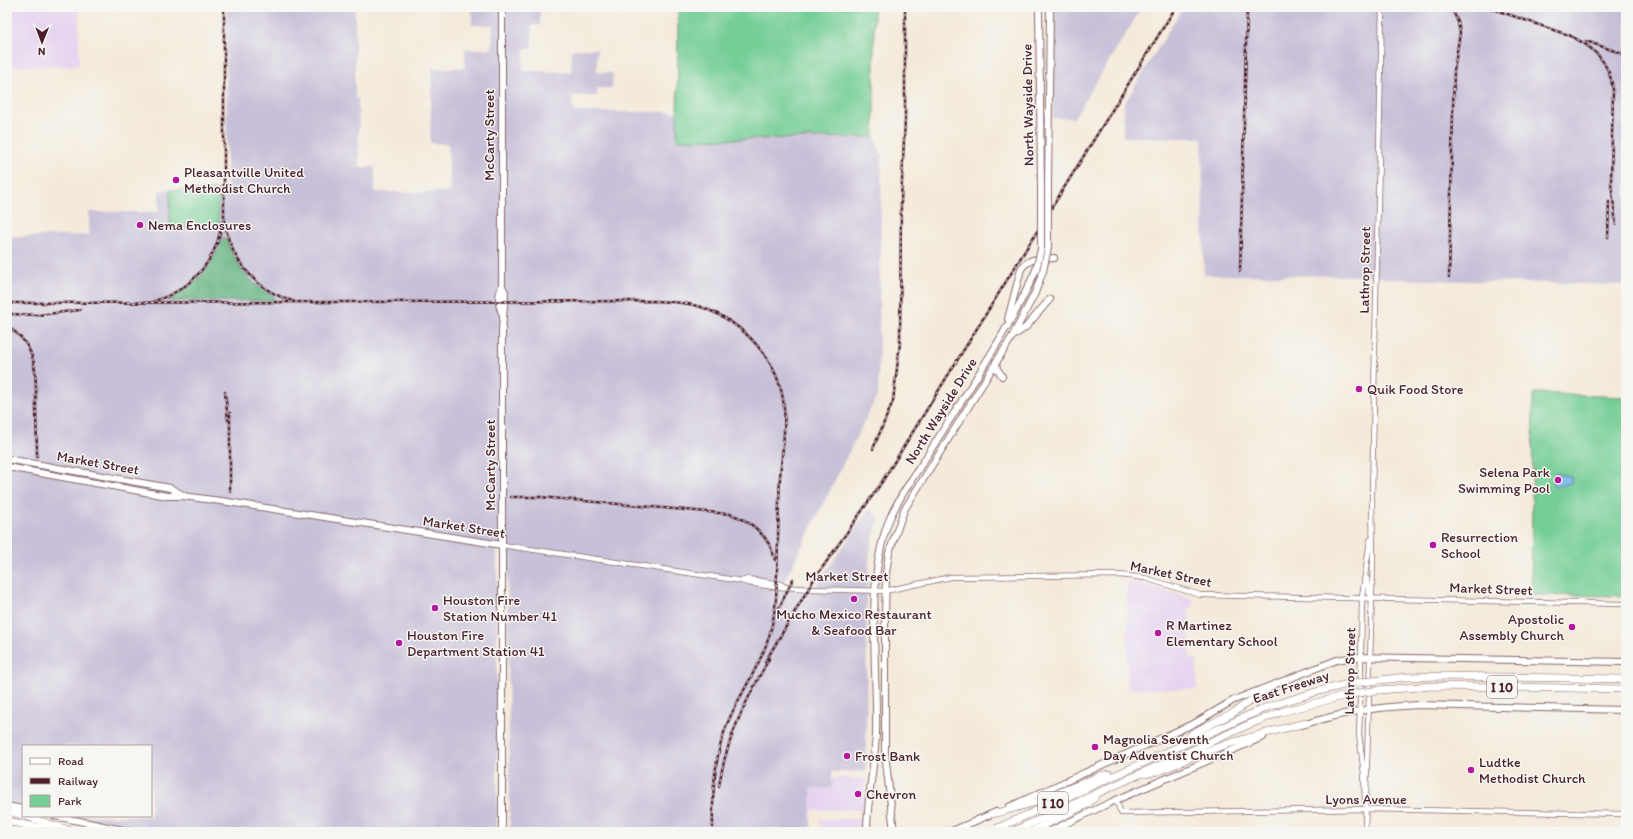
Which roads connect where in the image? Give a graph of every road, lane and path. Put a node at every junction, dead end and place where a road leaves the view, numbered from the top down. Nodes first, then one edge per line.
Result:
1 (502, 7) edge
2 (1039, 7) edge
3 (1050, 7) edge
4 (1382, 7) edge
5 (1054, 258) dead end
6 (1050, 298) dead end
7 (1005, 328) junction
8 (1012, 337) junction
9 (996, 361) junction
10 (1002, 376) dead end
11 (7, 459) edge
12 (7, 467) edge
13 (183, 496) junction
14 (1371, 533) junction
15 (502, 545) junction
16 (1366, 570) junction
17 (876, 591) junction
18 (885, 591) junction
19 (1362, 598) junction
20 (1372, 598) junction
21 (1626, 604) edge
22 (1362, 657) junction
23 (1371, 658) junction
24 (1626, 662) edge
25 (1626, 679) edge
26 (1270, 687) junction
27 (1626, 689) edge
28 (1369, 708) junction
29 (1360, 710) junction
30 (1626, 710) edge
31 (1306, 723) junction
32 (1180, 745) junction
33 (1117, 773) junction
34 (1137, 775) junction
35 (1098, 793) junction
36 (1116, 800) junction
37 (7, 806) edge
38 (22, 809) edge
39 (1366, 809) junction
40 (7, 811) edge
41 (993, 814) junction
42 (1626, 814) edge
43 (22, 815) edge
44 (27, 817) edge
45 (60, 817) edge
46 (7, 822) edge
47 (61, 832) edge
48 (75, 832) edge
49 (132, 832) edge
50 (502, 832) edge
51 (867, 832) edge
52 (894, 832) edge
53 (950, 832) edge
54 (989, 832) edge
55 (1012, 832) edge
56 (1030, 832) edge
57 (1048, 832) edge
58 (1365, 832) edge

1 - 15 main road, McCarty Street
2 - 7 main road, North Wayside Drive, bridge
3 - 8 main road, North Wayside Drive, bridge
4 - 14 street, Lathrop Street
5 - 7 main road
6 - 8 main road
7 - 17 main road, North Wayside Drive
8 - 9 main road, North Wayside Drive
9 - 10 main road
9 - 18 main road, North Wayside Drive
11 - 13 main road, Market Street
12 - 13 main road, Market Street
13 - 15 main road, Market Street
14 - 16 street, Lathrop Street
14 - 20 street, Lathrop Street
15 - 17 street, Market Street
15 - 50 main road, McCarty Street
16 - 19 street, Lathrop Street
16 - 20 street
17 - 18 street, Market Street
17 - 51 main road, North Wayside Drive
18 - 19 street, Market Street
18 - 52 main road, North Wayside Drive
19 - 20 street, Market Street
19 - 22 street, Lathrop Street
20 - 21 street, Market Street
20 - 23 street, Lathrop Street
22 - 23 main road
22 - 26 main road
22 - 29 street, Lathrop Street
23 - 24 main road
23 - 28 street, Lathrop Street
25 - 32 highway, East Freeway / I 10, bridge
26 - 32 highway
26 - 41 main road
27 - 34 highway, East Freeway / I 10, bridge
28 - 29 main road
28 - 30 main road
28 - 39 street, Lathrop Street
29 - 31 main road
29 - 39 street, Lathrop Street
31 - 34 highway
31 - 36 main road
32 - 33 highway, East Freeway / I 10
33 - 41 highway
33 - 54 highway, East Freeway / I 10
34 - 35 highway, East Freeway / I 10
35 - 55 highway, East Freeway / I 10
35 - 56 highway
36 - 39 street, Lyons Avenue
36 - 57 main road
37 - 38 main road
39 - 42 street, Lyons Avenue
39 - 58 street, Lathrop Street
40 - 43 highway
41 - 53 main road
44 - 48 highway
45 - 49 main road
46 - 47 highway

